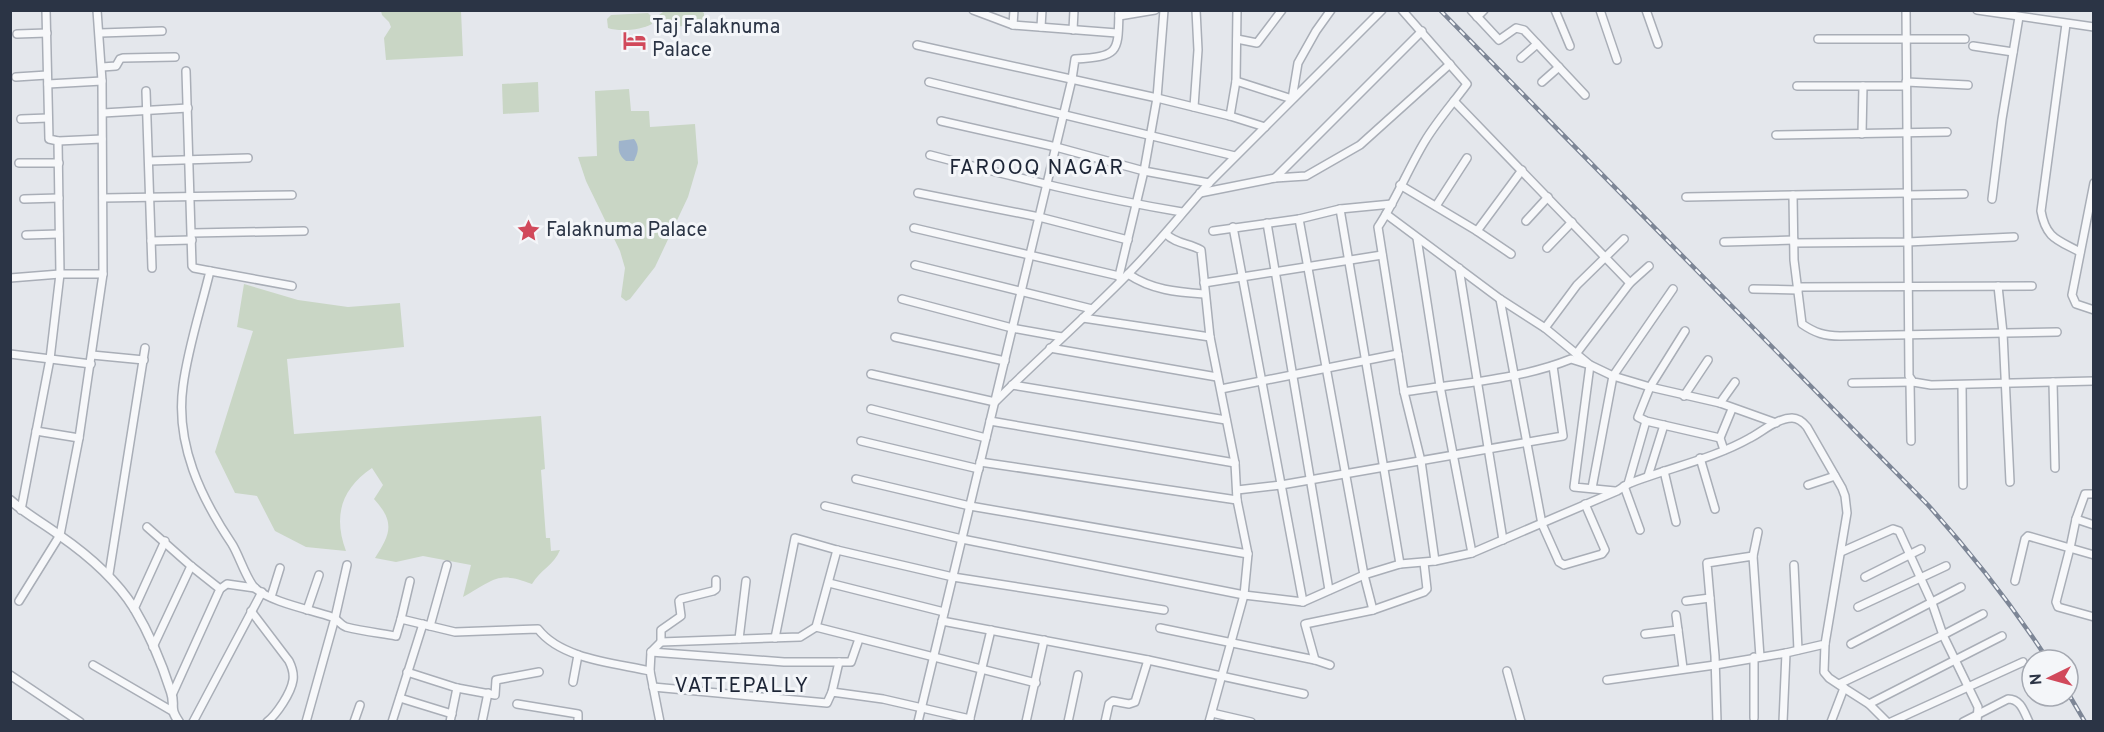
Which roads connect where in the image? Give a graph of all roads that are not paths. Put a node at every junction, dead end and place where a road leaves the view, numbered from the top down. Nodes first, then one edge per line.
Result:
1 (46, 10) edge
2 (97, 10) edge
3 (973, 10) edge
4 (1014, 10) edge
5 (1042, 10) edge
6 (1074, 10) edge
7 (1155, 10) edge
8 (1164, 10) edge
9 (1196, 10) edge
10 (1237, 10) edge
11 (1282, 10) edge
12 (1331, 10) edge
13 (1382, 10) edge
14 (1402, 10) edge
15 (1484, 10) edge
16 (1555, 10) edge
17 (1600, 10) edge
18 (1646, 10) edge
19 (1906, 10) edge
20 (1977, 10) edge
21 (1119, 13) edge
22 (1474, 14) edge
23 (2019, 17) junction
24 (2066, 24) junction
25 (1013, 25) junction
26 (1041, 27) junction
27 (2094, 27) edge
28 (1073, 30) junction
29 (162, 31) dead end
30 (1422, 31) junction
31 (47, 33) junction
32 (100, 33) junction
33 (1117, 33) junction
34 (17, 34) dead end
35 (1237, 39) junction
36 (1818, 39) dead end
37 (1965, 39) dead end
38 (1906, 40) junction
39 (1537, 44) junction
40 (1658, 44) dead end
41 (917, 45) dead end
42 (1570, 46) dead end
43 (1973, 46) dead end
44 (2013, 52) junction
45 (175, 57) dead end
46 (1521, 58) dead end
47 (1617, 60) dead end
48 (1450, 64) junction
49 (102, 67) junction
50 (1558, 67) junction
51 (186, 71) dead end
52 (47, 75) junction
53 (16, 77) dead end
54 (1072, 79) junction
55 (102, 81) junction
56 (1236, 81) junction
57 (929, 82) dead end
58 (1542, 82) dead end
59 (48, 84) junction
60 (1906, 84) junction
61 (1968, 85) dead end
62 (1797, 86) dead end
63 (1863, 86) junction
64 (146, 91) dead end
65 (1585, 95) dead end
66 (1157, 98) junction
67 (1292, 99) junction
68 (1454, 101) junction
69 (188, 108) junction
70 (1194, 108) junction
71 (147, 110) junction
72 (103, 113) junction
73 (1064, 114) junction
74 (1230, 116) junction
75 (48, 118) junction
76 (21, 119) dead end
77 (941, 121) dead end
78 (1265, 127) junction
79 (1947, 132) dead end
80 (1150, 134) junction
81 (1862, 134) junction
82 (1906, 134) junction
83 (1776, 135) dead end
84 (102, 139) junction
85 (58, 141) junction
86 (1056, 147) junction
87 (930, 155) dead end
88 (1235, 156) junction
89 (248, 158) dead end
90 (1467, 158) dead end
91 (189, 159) junction
92 (149, 161) junction
93 (19, 163) dead end
94 (59, 163) junction
95 (1522, 170) junction
96 (1144, 171) junction
97 (1275, 178) junction
98 (1209, 183) junction
99 (2094, 183) edge
100 (1047, 185) junction
101 (1400, 185) junction
102 (918, 193) dead end
103 (1200, 193) junction
104 (1907, 194) junction
105 (1964, 194) dead end
106 (292, 195) dead end
107 (1793, 195) junction
108 (190, 196) junction
109 (150, 197) junction
110 (1548, 197) junction
111 (1686, 197) dead end
112 (59, 198) junction
113 (103, 198) junction
114 (24, 199) dead end
115 (1992, 199) dead end
116 (1392, 204) junction
117 (1136, 205) junction
118 (1436, 206) junction
119 (1340, 208) junction
120 (1182, 212) junction
121 (1386, 214) junction
122 (1039, 217) junction
123 (1299, 219) junction
124 (1526, 221) dead end
125 (1572, 222) junction
126 (1267, 223) junction
127 (1233, 227) junction
128 (914, 228) dead end
129 (304, 231) dead end
130 (1213, 231) dead end
131 (1477, 231) junction
132 (59, 234) junction
133 (1166, 234) junction
134 (26, 235) dead end
135 (192, 236) junction
136 (2014, 237) dead end
137 (1417, 238) junction
138 (1624, 239) dead end
139 (1128, 240) junction
140 (151, 241) junction
141 (1794, 241) junction
142 (1724, 242) dead end
143 (1907, 242) junction
144 (1547, 248) dead end
145 (2080, 252) junction
146 (1511, 254) dead end
147 (1382, 255) junction
148 (1029, 257) junction
149 (1605, 258) junction
150 (1349, 260) junction
151 (915, 265) dead end
152 (1308, 266) junction
153 (1649, 266) dead end
154 (152, 268) dead end
155 (1459, 268) junction
156 (210, 271) junction
157 (1275, 273) junction
158 (60, 274) junction
159 (103, 274) junction
160 (1128, 274) junction
161 (1241, 277) junction
162 (10, 278) edge
163 (1120, 279) junction
164 (1204, 283) junction
165 (1630, 283) junction
166 (292, 286) dead end
167 (1907, 286) junction
168 (1998, 286) junction
169 (2032, 286) dead end
170 (1673, 289) dead end
171 (1753, 289) dead end
172 (1798, 289) junction
173 (1021, 292) junction
174 (1204, 294) junction
175 (902, 299) dead end
176 (1500, 300) junction
177 (1092, 309) junction
178 (2094, 310) edge
179 (1083, 318) junction
180 (1012, 327) junction
181 (1545, 328) junction
182 (1684, 331) dead end
183 (2057, 332) dead end
184 (2003, 333) junction
185 (1908, 334) junction
186 (895, 337) dead end
187 (1062, 337) junction
188 (1210, 337) junction
189 (145, 348) dead end
190 (1050, 348) junction
191 (10, 354) edge
192 (1398, 354) junction
193 (1576, 354) junction
194 (92, 355) junction
195 (50, 359) junction
196 (144, 360) junction
197 (1366, 360) junction
198 (1708, 360) dead end
199 (1005, 361) junction
200 (90, 364) junction
201 (1590, 365) junction
202 (1553, 366) junction
203 (1326, 368) junction
204 (871, 374) dead end
205 (1293, 375) junction
206 (1514, 375) junction
207 (1613, 376) junction
208 (1217, 377) junction
209 (1476, 380) junction
210 (1262, 381) junction
211 (2094, 381) edge
212 (1735, 382) dead end
213 (1911, 382) junction
214 (2053, 382) junction
215 (1852, 383) dead end
216 (2006, 384) junction
217 (1012, 385) junction
218 (1962, 385) junction
219 (1440, 386) junction
220 (1650, 387) junction
221 (1221, 389) junction
222 (1404, 392) junction
223 (1684, 396) junction
224 (995, 402) junction
225 (1720, 404) junction
226 (870, 409) dead end
227 (1732, 409) junction
228 (1226, 420) junction
229 (990, 421) junction
230 (1647, 421) junction
231 (1776, 423) junction
232 (1664, 425) junction
233 (36, 431) junction
234 (79, 438) junction
235 (986, 438) junction
236 (1720, 438) junction
237 (861, 441) dead end
238 (1911, 441) dead end
239 (1526, 442) junction
240 (1487, 449) junction
241 (1724, 450) junction
242 (1454, 455) junction
243 (1700, 458) junction
244 (1421, 461) junction
245 (1235, 463) junction
246 (979, 465) junction
247 (1383, 467) junction
248 (2055, 468) dead end
249 (1664, 471) junction
250 (1345, 474) junction
251 (1648, 476) junction
252 (1835, 476) junction
253 (856, 479) dead end
254 (1310, 480) junction
255 (2010, 482) dead end
256 (1808, 484) dead end
257 (1281, 485) junction
258 (1626, 485) junction
259 (1963, 485) dead end
260 (1592, 488) junction
261 (1237, 490) junction
262 (1617, 491) junction
263 (2094, 494) edge
264 (1237, 500) junction
265 (11, 503) edge
266 (1585, 504) junction
267 (825, 506) dead end
268 (970, 506) junction
269 (1715, 509) dead end
270 (21, 510) junction
271 (2076, 519) junction
272 (1676, 522) dead end
273 (1542, 524) junction
274 (2094, 525) edge
275 (147, 527) dead end
276 (1640, 530) dead end
277 (1758, 532) dead end
278 (60, 535) junction
279 (962, 539) junction
280 (1503, 540) junction
281 (165, 541) junction
282 (2070, 548) junction
283 (1921, 549) dead end
284 (837, 550) junction
285 (1841, 552) junction
286 (1472, 553) junction
287 (1248, 554) junction
288 (1910, 555) junction
289 (2094, 555) edge
290 (1753, 556) junction
291 (1435, 561) junction
292 (1424, 563) junction
293 (1400, 564) junction
294 (347, 565) dead end
295 (447, 565) dead end
296 (1794, 565) dead end
297 (190, 566) junction
298 (1946, 566) dead end
299 (279, 568) dead end
300 (109, 574) junction
301 (319, 575) dead end
302 (1364, 575) junction
303 (953, 577) junction
304 (1865, 577) dead end
305 (1920, 579) junction
306 (410, 580) dead end
307 (716, 580) dead end
308 (2014, 580) dead end
309 (746, 581) dead end
310 (829, 583) junction
311 (1960, 588) dead end
312 (220, 590) junction
313 (258, 590) junction
314 (1329, 590) junction
315 (1244, 595) junction
316 (271, 597) junction
317 (1710, 598) junction
318 (19, 601) dead end
319 (1686, 601) dead end
320 (1303, 602) junction
321 (1932, 603) junction
322 (1858, 607) dead end
323 (134, 609) junction
324 (1373, 609) junction
325 (307, 610) junction
326 (1164, 610) dead end
327 (251, 611) junction
328 (944, 612) junction
329 (1983, 614) dead end
330 (1676, 615) dead end
331 (2094, 617) edge
332 (335, 618) junction
333 (401, 619) junction
334 (942, 621) junction
335 (426, 625) junction
336 (816, 627) junction
337 (1160, 628) dead end
338 (991, 630) junction
339 (1678, 630) junction
340 (1645, 634) dead end
341 (1943, 635) junction
342 (2002, 636) dead end
343 (775, 638) junction
344 (739, 639) junction
345 (859, 639) junction
346 (1044, 640) junction
347 (661, 642) junction
348 (1230, 643) junction
349 (1825, 644) junction
350 (1851, 644) dead end
351 (153, 647) junction
352 (1798, 650) junction
353 (651, 651) junction
354 (1786, 653) junction
355 (578, 655) junction
356 (934, 656) junction
357 (1757, 657) junction
358 (1956, 659) junction
359 (1148, 660) junction
360 (1315, 660) junction
361 (839, 662) junction
362 (2020, 663) edge
363 (93, 665) dead end
364 (1329, 665) dead end
365 (1715, 665) junction
366 (1683, 668) junction
367 (981, 669) junction
368 (1507, 670) dead end
369 (650, 671) junction
370 (407, 672) junction
371 (539, 672) dead end
372 (10, 675) edge
373 (1078, 675) dead end
374 (1221, 676) junction
375 (1607, 680) dead end
376 (573, 682) dead end
377 (1035, 683) junction
378 (1841, 686) junction
379 (1969, 686) junction
380 (653, 687) junction
381 (457, 688) junction
382 (832, 692) junction
383 (488, 693) junction
384 (1304, 694) dead end
385 (172, 695) junction
386 (400, 698) junction
387 (517, 704) dead end
388 (1869, 704) junction
389 (360, 705) dead end
390 (921, 708) junction
391 (172, 711) junction
392 (1212, 713) junction
393 (1978, 717) edge
394 (451, 718) edge
395 (1755, 718) dead end
396 (969, 720) edge
397 (80, 722) edge
398 (179, 722) edge
399 (193, 722) edge
400 (267, 722) edge
401 (306, 722) edge
402 (354, 722) edge
403 (392, 722) edge
404 (482, 722) edge
405 (578, 722) edge
406 (660, 722) edge
407 (918, 722) edge
408 (1026, 722) edge
409 (1068, 722) edge
410 (1105, 722) edge
411 (1209, 722) edge
412 (1251, 722) edge
413 (1521, 722) edge
414 (1716, 722) edge
415 (1783, 722) edge
416 (1832, 722) edge
417 (1889, 722) edge
418 (1963, 722) edge
419 (2029, 722) edge

1 - 31 street
2 - 32 street
3 - 25 street
4 - 25 street
5 - 26 street
6 - 28 street
7 - 21 street
8 - 66 street
9 - 70 street
10 - 35 street
11 - 35 street
12 - 67 street
13 - 67 street
14 - 30 street
15 - 22 street
16 - 42 street
17 - 47 street
18 - 40 street
19 - 38 street
20 - 23 street
21 - 33 street
22 - 39 street
23 - 24 street
23 - 44 street
24 - 27 street
24 - 145 street
25 - 26 street
26 - 28 street
28 - 33 street
29 - 32 street
30 - 48 street
30 - 97 street
31 - 34 street
31 - 52 street
32 - 49 street
33 - 54 street
35 - 56 street
36 - 38 street
37 - 38 street
38 - 60 street
39 - 46 street
39 - 50 street
41 - 54 street
43 - 44 street
44 - 115 street
45 - 49 street
48 - 68 street
48 - 97 street
49 - 55 street
50 - 58 street
50 - 65 street
51 - 69 street
52 - 53 street
52 - 59 street
54 - 66 street
54 - 73 street
55 - 59 street
55 - 72 street
56 - 67 street
56 - 74 street
57 - 73 street
59 - 75 street
60 - 61 street
60 - 63 street
60 - 82 street
62 - 63 street
63 - 81 street
64 - 71 street
66 - 70 street
66 - 80 street
67 - 78 street
68 - 95 street
68 - 101 street
69 - 71 street
69 - 91 street
70 - 74 street
71 - 72 street
71 - 92 street
72 - 84 street
73 - 80 street
73 - 86 street
74 - 78 street
75 - 76 street
75 - 85 street
77 - 86 street
78 - 88 street
79 - 82 street
80 - 88 street
80 - 96 street
81 - 82 street
81 - 83 street
82 - 104 street
84 - 85 street
84 - 113 street
85 - 94 street
86 - 96 street
86 - 100 street
87 - 100 street
88 - 98 street
89 - 91 street
90 - 118 street
91 - 92 street
91 - 108 street
92 - 109 street
93 - 94 street
94 - 112 street
95 - 110 street
95 - 131 street
96 - 98 street
96 - 117 street
97 - 103 street
98 - 103 street
99 - 145 street
100 - 117 street
100 - 122 street
101 - 116 street
101 - 118 street
102 - 122 street
103 - 120 street
104 - 105 street
104 - 107 street
104 - 143 street
106 - 108 street
107 - 111 street
107 - 141 street
108 - 109 street
108 - 135 street
109 - 113 street
109 - 140 street
110 - 124 street
110 - 125 street
112 - 114 street
112 - 132 street
113 - 159 street
116 - 119 street
116 - 121 street
117 - 120 street
117 - 139 street
118 - 131 street
119 - 123 street
119 - 150 street
120 - 133 street
121 - 137 street
121 - 147 street
122 - 139 street
122 - 148 street
123 - 126 street
123 - 152 street
125 - 144 street
125 - 149 street
126 - 127 street
126 - 157 street
127 - 130 street
127 - 161 street
128 - 148 street
129 - 135 street
131 - 146 street
132 - 134 street
132 - 158 street
133 - 160 street
133 - 164 street
135 - 140 street
135 - 156 street
136 - 143 street
137 - 155 street
137 - 219 street
138 - 149 street
139 - 163 street
140 - 154 street
141 - 142 street
141 - 143 street
141 - 172 street
143 - 167 street
145 - 178 street
147 - 150 street
147 - 192 street
148 - 163 street
148 - 173 street
149 - 165 street
149 - 181 street
150 - 152 street
150 - 197 street
151 - 173 street
152 - 157 street
152 - 203 street
153 - 165 street
155 - 176 street
155 - 209 street
156 - 166 street
156 - 313 street
157 - 161 street
157 - 205 street
158 - 159 street
158 - 162 street
158 - 195 street
159 - 194 street
160 - 163 street
160 - 174 street
161 - 164 street
161 - 210 street
163 - 177 street
164 - 174 street
165 - 193 street
167 - 168 street
167 - 172 street
167 - 185 street
168 - 169 street
168 - 184 street
170 - 207 street
171 - 172 street
172 - 185 street
173 - 177 street
173 - 180 street
174 - 188 street
175 - 180 street
176 - 181 street
176 - 206 street
177 - 179 street
179 - 187 street
179 - 188 street
180 - 187 street
180 - 199 street
181 - 193 street
182 - 220 street
183 - 184 street
184 - 185 street
184 - 216 street
185 - 213 street
186 - 199 street
187 - 190 street
188 - 208 street
189 - 196 street
190 - 208 street
190 - 217 street
191 - 195 street
192 - 197 street
192 - 222 street
193 - 201 street
194 - 196 street
194 - 200 street
195 - 200 street
195 - 233 street
196 - 300 street
197 - 203 street
197 - 247 street
198 - 223 street
199 - 224 street
200 - 234 street
201 - 202 street
201 - 207 street
201 - 260 street
202 - 206 street
202 - 239 street
203 - 205 street
203 - 250 street
204 - 224 street
205 - 210 street
205 - 254 street
206 - 209 street
206 - 239 street
207 - 220 street
207 - 260 street
208 - 221 street
209 - 219 street
209 - 240 street
210 - 221 street
210 - 257 street
211 - 214 street
212 - 225 street
213 - 215 street
213 - 218 street
213 - 238 street
214 - 216 street
214 - 248 street
216 - 218 street
216 - 255 street
217 - 224 street
217 - 228 street
218 - 259 street
219 - 222 street
219 - 242 street
220 - 223 street
220 - 230 street
221 - 228 street
222 - 244 street
223 - 225 street
224 - 229 street
225 - 227 street
226 - 235 street
227 - 231 street
227 - 236 street
228 - 245 street
229 - 235 street
229 - 245 street
230 - 232 street
230 - 258 street
231 - 241 street
231 - 252 street
232 - 236 street
232 - 251 street
233 - 234 street
233 - 270 street
234 - 278 street
235 - 246 street
236 - 241 street
237 - 246 street
239 - 240 street
239 - 273 street
240 - 242 street
240 - 280 street
241 - 243 street
242 - 244 street
242 - 286 street
243 - 249 street
243 - 269 street
244 - 247 street
244 - 291 street
245 - 261 street
246 - 264 street
246 - 268 street
247 - 250 street
247 - 293 street
249 - 251 street
249 - 272 street
250 - 254 street
250 - 302 street
251 - 258 street
252 - 256 street
252 - 285 street
253 - 268 street
254 - 257 street
254 - 314 street
257 - 261 street
257 - 320 street
258 - 262 street
258 - 276 street
260 - 262 street
261 - 264 street
262 - 266 street
263 - 271 street
264 - 287 street
265 - 270 street
266 - 273 street
266 - 273 street
267 - 279 street
268 - 279 street
268 - 287 street
270 - 278 street
271 - 274 street
271 - 282 street
273 - 280 street
275 - 281 street
277 - 290 street
278 - 300 street
278 - 318 street
279 - 303 street
279 - 315 street
280 - 286 street
281 - 297 street
281 - 323 street
282 - 289 street
282 - 308 street
282 - 331 street
283 - 288 street
284 - 303 street
284 - 310 street
284 - 343 street
285 - 288 street
285 - 349 street
286 - 291 street
287 - 315 street
288 - 304 street
288 - 305 street
290 - 317 street
290 - 357 street
291 - 292 street
292 - 293 street
292 - 324 street
293 - 302 street
294 - 332 street
295 - 335 street
296 - 352 street
297 - 312 street
297 - 351 street
298 - 305 street
299 - 316 street
300 - 323 street
301 - 325 street
302 - 314 street
302 - 324 street
303 - 326 street
303 - 328 street
305 - 321 street
305 - 322 street
306 - 333 street
307 - 347 street
309 - 344 street
310 - 328 street
310 - 336 street
311 - 321 street
312 - 313 street
312 - 385 street
313 - 316 street
313 - 327 street
314 - 320 street
315 - 320 street
315 - 348 street
316 - 325 street
317 - 319 street
317 - 365 street
321 - 341 street
321 - 350 street
323 - 351 street
324 - 360 street
325 - 332 street
327 - 399 street
327 - 400 street
328 - 334 street
329 - 341 street
330 - 339 street
332 - 333 street
332 - 401 street
333 - 335 street
334 - 338 street
334 - 356 street
335 - 355 street
335 - 370 street
336 - 343 street
336 - 345 street
337 - 348 street
338 - 346 street
338 - 367 street
339 - 340 street
339 - 366 street
341 - 358 street
341 - 378 street
342 - 358 street
343 - 344 street
344 - 347 street
345 - 356 street
345 - 361 street
346 - 359 street
346 - 377 street
347 - 353 street
348 - 360 street
348 - 374 street
349 - 352 street
349 - 378 street
351 - 385 street
352 - 354 street
353 - 361 street
353 - 369 street
354 - 357 street
354 - 415 street
355 - 369 street
355 - 376 street
356 - 367 street
356 - 390 street
357 - 365 street
357 - 395 street
358 - 379 street
358 - 388 street
359 - 374 street
359 - 410 street
360 - 364 street
361 - 382 street
362 - 379 street
363 - 391 street
365 - 366 street
365 - 414 street
366 - 375 street
367 - 377 street
367 - 396 street
368 - 413 street
369 - 380 street
370 - 381 street
370 - 386 street
371 - 383 street
372 - 397 street
373 - 409 street
374 - 384 street
374 - 392 street
377 - 408 street
378 - 388 street
378 - 416 street
379 - 393 street
379 - 417 street
380 - 382 street
380 - 406 street
381 - 383 street
381 - 394 street
382 - 390 street
383 - 404 street
385 - 391 street
386 - 394 street
386 - 403 street
387 - 405 street
388 - 417 street
389 - 402 street
390 - 396 street
390 - 407 street
391 - 398 street
392 - 411 street
392 - 412 street
393 - 418 street
393 - 419 street

